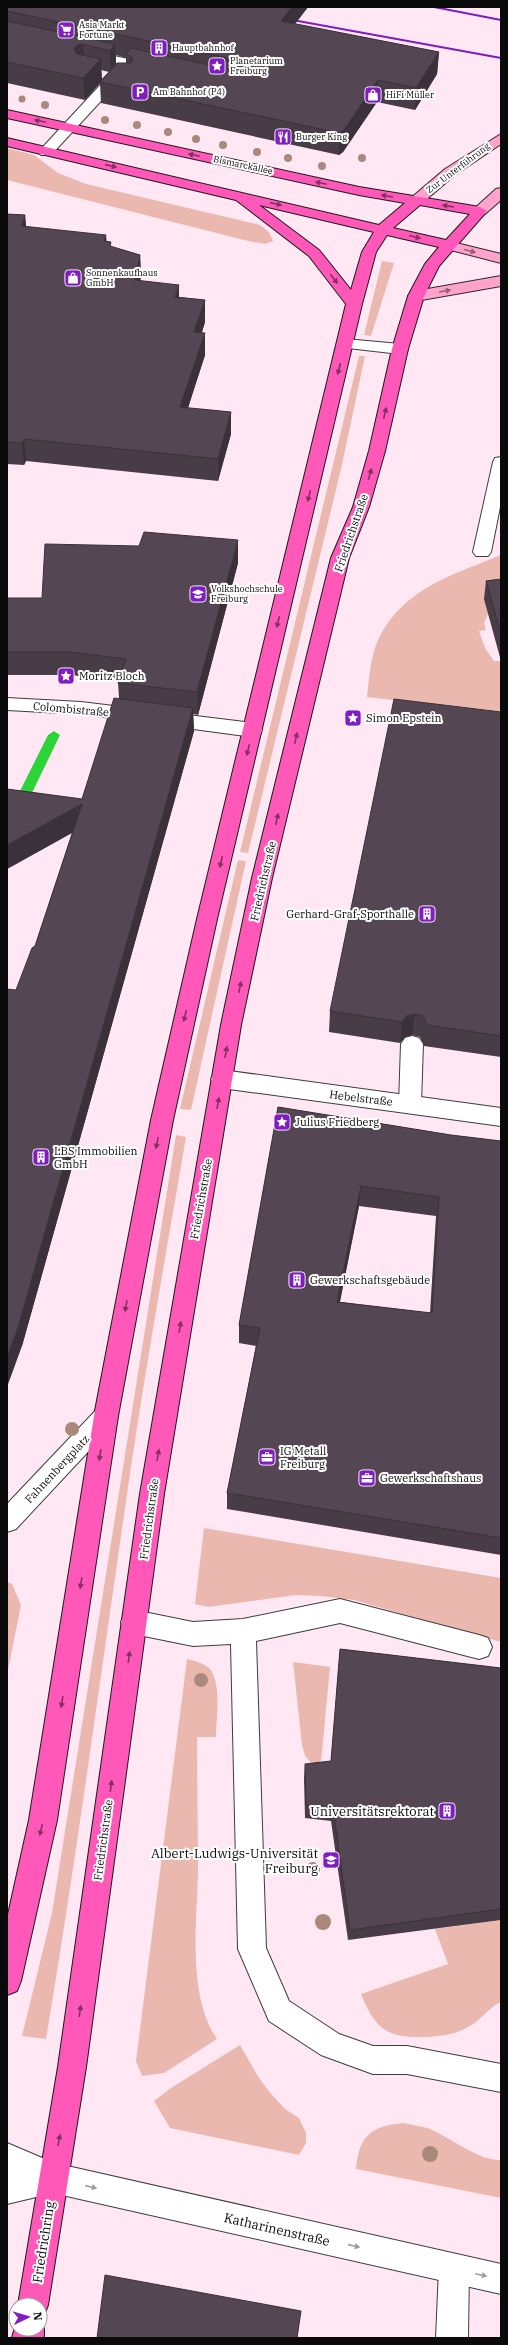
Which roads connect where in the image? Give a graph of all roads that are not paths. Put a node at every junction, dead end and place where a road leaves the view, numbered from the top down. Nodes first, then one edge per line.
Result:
1 (76, 52) edge
2 (129, 63) junction
3 (166, 71) edge
4 (99, 75) edge
5 (114, 78) junction
6 (130, 82) edge
7 (7, 114) edge
8 (69, 127) junction
9 (501, 138) edge
10 (7, 142) edge
11 (46, 152) junction
12 (501, 192) edge
13 (238, 195) junction
14 (416, 201) junction
15 (480, 211) junction
16 (501, 215) edge
17 (383, 229) junction
18 (448, 245) junction
19 (501, 259) edge
20 (501, 281) edge
21 (416, 296) junction
22 (354, 304) junction
23 (345, 344) junction
24 (400, 349) junction
25 (501, 462) edge
26 (482, 552) dead end
27 (7, 704) edge
28 (253, 730) junction
29 (412, 1044) dead end
30 (222, 1079) junction
31 (410, 1104) junction
32 (501, 1117) edge
33 (106, 1416) junction
34 (7, 1521) edge
35 (134, 1622) junction
36 (243, 1631) junction
37 (479, 1647) dead end
38 (7, 1981) edge
39 (501, 2078) edge
40 (7, 2158) edge
41 (53, 2178) junction
42 (7, 2189) edge
43 (454, 2269) junction
44 (501, 2279) edge
45 (34, 2297) edge
46 (452, 2338) edge

1 - 2 street
2 - 3 street
2 - 5 street
4 - 5 street
5 - 6 street
5 - 8 street
8 -> 7 main road, Bismarckallee
8 - 11 street
14 -> 8 main road, Bismarckallee
9 - 14 main road, Zur Unterführung
10 - 11 main road
11 -> 13 main road
12 - 15 main road
13 -> 17 main road
13 -> 22 main road
15 -> 14 main road, Bismarckallee
14 - 17 main road
15 - 16 main road
15 - 18 main road
17 -> 18 main road
17 - 22 main road
18 -> 19 main road
18 - 21 main road, Friedrichstraße
21 -> 20 main road
21 - 24 main road, Friedrichstraße
22 - 23 main road
23 - 24 street
23 -> 28 main road
30 -> 24 main road, Friedrichstraße
25 - 26 street
27 - 28 street, Colombistraße
28 -> 33 main road
29 - 31 street
30 - 31 street, Hebelstraße
35 -> 30 main road, Friedrichstraße
31 - 32 street, Hebelstraße
33 - 34 street, Fahnenbergplatz
33 -> 38 main road
35 - 36 street
41 -> 35 main road, Friedrichstraße
36 - 37 street
36 - 39 street
40 - 41 street
41 - 42 street
41 -> 43 street, Katharinenstraße
41 - 45 main road, Friedrichring
43 -> 44 street, Katharinenstraße
43 - 46 street

